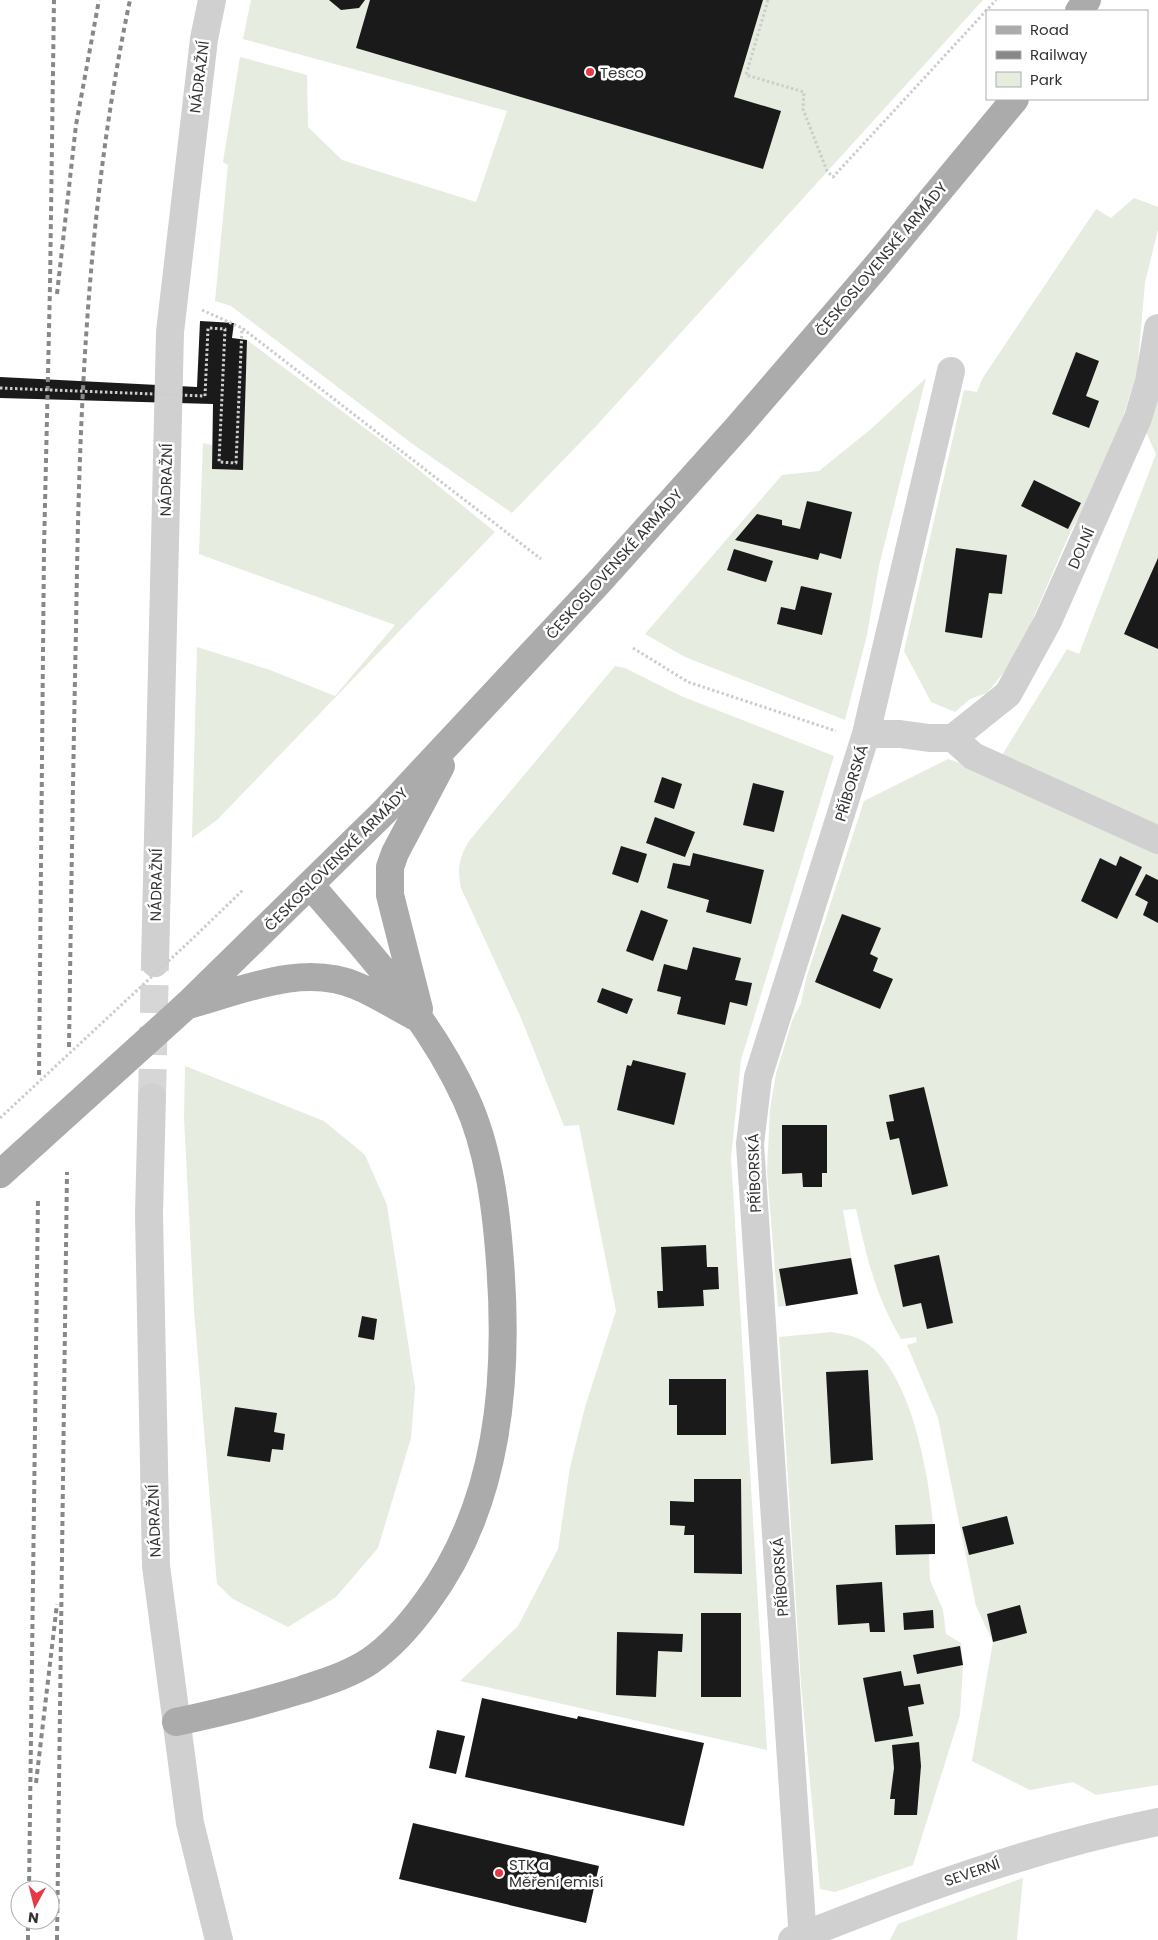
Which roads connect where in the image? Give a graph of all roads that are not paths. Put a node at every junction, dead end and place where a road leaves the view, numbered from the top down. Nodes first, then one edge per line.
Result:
1 (212, 0) edge
2 (1014, 100) edge
3 (1158, 328) edge
4 (951, 371) dead end
5 (866, 734) junction
6 (457, 736) junction
7 (953, 738) junction
8 (1158, 840) edge
9 (311, 886) junction
10 (155, 963) tunnel mouth
11 (187, 1005) junction
12 (422, 1020) junction
13 (152, 1097) tunnel mouth
14 (0, 1174) edge
15 (176, 1722) junction
16 (1158, 1822) edge
17 (799, 1938) edge
18 (219, 1940) edge

1 - 10 street, NÁDRAŽNÍ
2 - 6 main road, ČESKOSLOVENSKÉ ARMÁDY
3 - 7 street, DOLNÍ
4 - 5 street, PŘÍBORSKÁ
5 - 7 street
5 - 17 street, PŘÍBORSKÁ
6 - 9 main road, ČESKOSLOVENSKÉ ARMÁDY
6 - 12 main road
7 - 8 street
9 - 11 main road, ČESKOSLOVENSKÉ ARMÁDY
9 - 12 main road
11 - 12 main road
11 - 14 main road, ČESKOSLOVENSKÉ ARMÁDY, bridge
12 - 15 main road
13 - 15 street, NÁDRAŽNÍ
15 - 18 street, NÁDRAŽNÍ
16 - 17 street, SEVERNÍ

